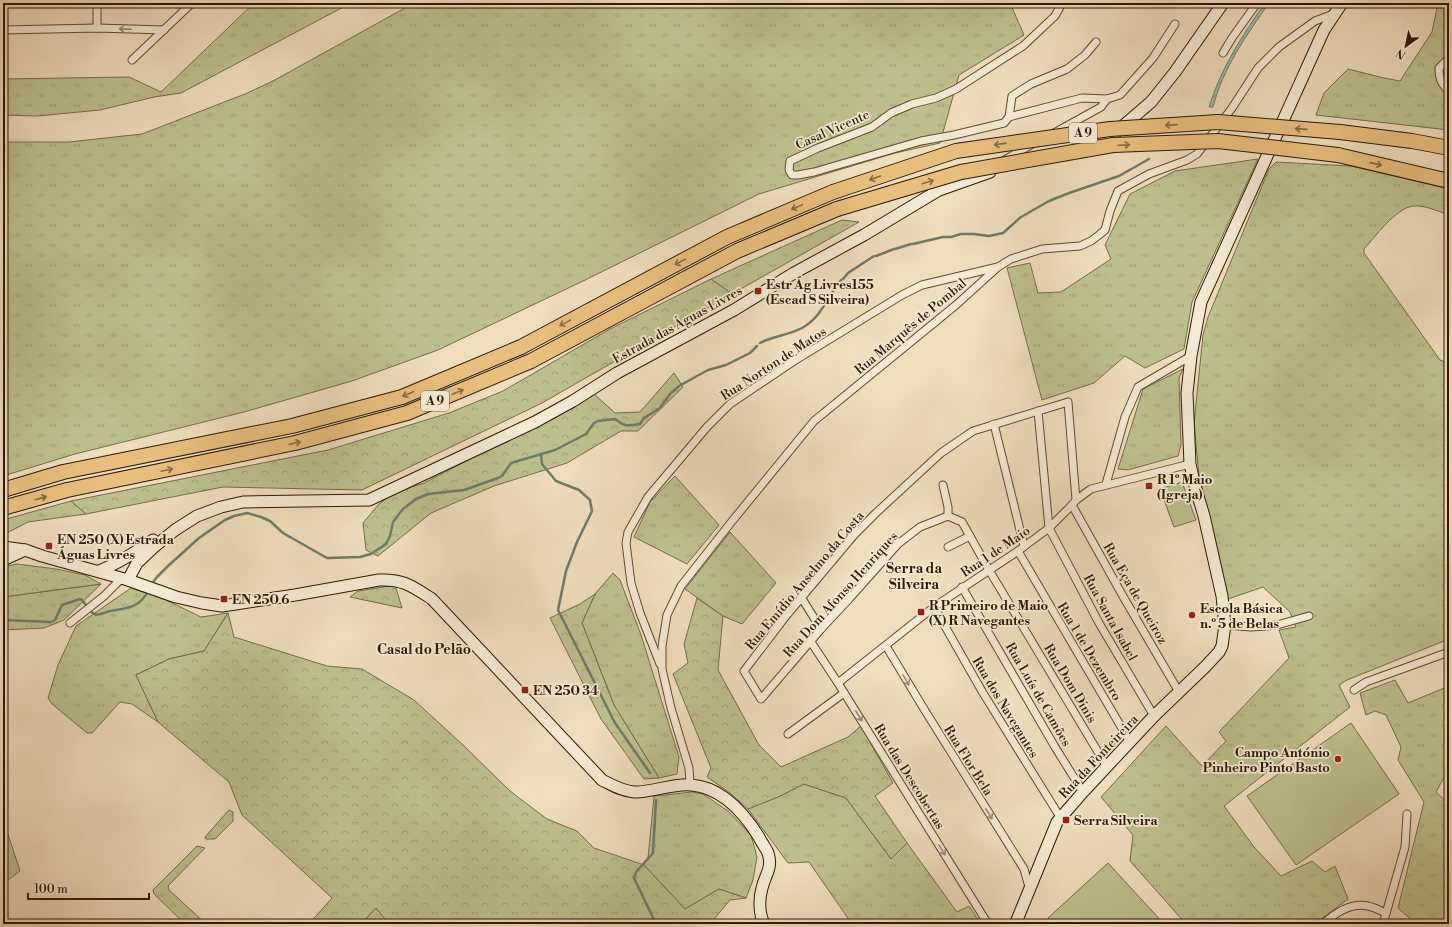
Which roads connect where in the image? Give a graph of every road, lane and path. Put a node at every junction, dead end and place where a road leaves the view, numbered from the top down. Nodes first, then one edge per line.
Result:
1 (97, 3) edge
2 (192, 3) edge
3 (1062, 3) edge
4 (1223, 3) edge
5 (1257, 3) edge
6 (1342, 3) edge
7 (1336, 12) junction
8 (1175, 24) dead end
9 (97, 28) junction
10 (3, 30) edge
11 (164, 30) junction
12 (1096, 42) dead end
13 (1223, 53) dead end
14 (1449, 58) edge
15 (132, 60) dead end
16 (1449, 91) edge
17 (1108, 99) junction
18 (1009, 117) junction
19 (1449, 148) edge
20 (984, 173) junction
21 (1449, 181) edge
22 (998, 267) junction
23 (1191, 356) junction
24 (1038, 411) junction
25 (994, 424) junction
26 (1190, 464) junction
27 (1106, 484) junction
28 (943, 485) dead end
29 (3, 490) edge
30 (1074, 502) junction
31 (3, 508) edge
32 (197, 516) junction
33 (948, 516) junction
34 (1049, 528) junction
35 (970, 536) junction
36 (1024, 546) junction
37 (3, 547) edge
38 (948, 547) dead end
39 (25, 550) junction
40 (1018, 551) junction
41 (3, 552) edge
42 (3, 560) edge
43 (124, 560) junction
44 (989, 570) junction
45 (99, 571) junction
46 (122, 578) junction
47 (962, 587) junction
48 (801, 598) junction
49 (934, 607) junction
50 (1309, 616) dead end
51 (70, 623) dead end
52 (1225, 625) junction
53 (820, 629) junction
54 (811, 642) junction
55 (886, 646) junction
56 (1449, 652) edge
57 (662, 669) junction
58 (838, 683) junction
59 (1354, 690) dead end
60 (1179, 692) junction
61 (844, 693) junction
62 (761, 699) joint
63 (1154, 716) junction
64 (788, 734) dead end
65 (1130, 742) junction
66 (1107, 767) junction
67 (690, 784) junction
68 (1083, 792) junction
69 (1408, 814) dead end
70 (1060, 817) junction
71 (1029, 887) junction
72 (1386, 913) junction
73 (764, 924) edge
74 (988, 924) edge
75 (1016, 924) edge
76 (1323, 924) edge
77 (1383, 924) edge

1 - 9 street
2 - 11 street
3 - 18 street, Casal Vicente
4 - 20 street, Estrada das Águas Livres
5 - 13 street
6 - 7 street, Rua da Fonteireira
7 - 22 street, Rua Marquês de Pombal
7 - 23 street, Rua da Fonteireira
8 - 17 street, Casal Vicente
9 - 10 street
11 -> 9 street
11 - 15 street
12 - 18 street
14 - 16 street
17 - 18 street, Casal Vicente
17 - 20 street
19 -> 29 highway, A 9, bridge
20 - 32 street, Estrada das Águas Livres
31 -> 21 highway, A 9, bridge
22 - 57 street, Rua Marquês de Pombal
22 - 57 street, Rua Norton de Matos
23 - 26 street, Rua da Fonteireira
23 - 27 street
24 - 25 street, Rua Emídio Anselmo da Costa
24 - 30 street, Rua Emídio Anselmo da Costa
24 - 34 street
25 - 36 street
25 - 48 street, Rua Emídio Anselmo da Costa
26 - 27 street, Rua 1 de Maio
26 - 52 street, Rua da Fonteireira
27 - 30 street, Rua 1 de Maio
28 - 33 street
30 - 34 street, Rua 1 de Maio
30 - 60 street, Rua Eça de Queiroz
32 - 43 street
32 - 46 street, Estrada das Águas Livres
33 - 35 street
33 - 53 street, Rua Dom Afonso Henriques
34 - 36 street, Rua 1 de Maio
34 - 63 street, Rua Santa Isabel
35 - 38 street
35 - 44 street
36 - 40 street, Rua 1 de Maio
37 - 39 street
39 - 41 street
39 - 42 street
39 - 45 street
40 - 44 street, Rua 1 de Maio
40 - 65 street, Rua 1 de Dezembro
43 - 45 street
43 - 46 street
44 - 47 street, Rua 1 de Maio
44 - 66 street, Rua Dom Dinis
45 - 46 street
46 - 51 street
46 - 67 street
47 - 49 street, Rua 1 de Maio
47 - 68 street, Rua Luís de Camões
48 - 53 street
48 - 62 street, Rua Emídio Anselmo da Costa
49 - 55 street, Rua 1 de Maio
49 - 70 street, Rua dos Navegantes
50 - 52 street
52 - 60 street, Rua da Fonteireira
53 - 54 street, Rua Dom Afonso Henriques
54 - 58 street, Rua das Descobertas
54 - 62 street, Rua Dom Afonso Henriques
55 - 58 street, Rua 1 de Maio
55 -> 71 street, Rua Flor Bela
56 - 59 street
57 - 67 street, Rua Marquês de Pombal
58 - 61 street, Rua das Descobertas
60 - 63 street, Rua da Fonteireira
61 - 64 street
61 -> 74 street, Rua das Descobertas
63 - 65 street, Rua da Fonteireira
65 - 66 street, Rua da Fonteireira
66 - 68 street, Rua da Fonteireira
67 - 73 street
68 - 70 street, Rua da Fonteireira
69 - 72 street
70 - 71 street, Rua da Fonteireira
71 - 75 street, Rua da Fonteireira
72 - 76 street
72 - 77 street

